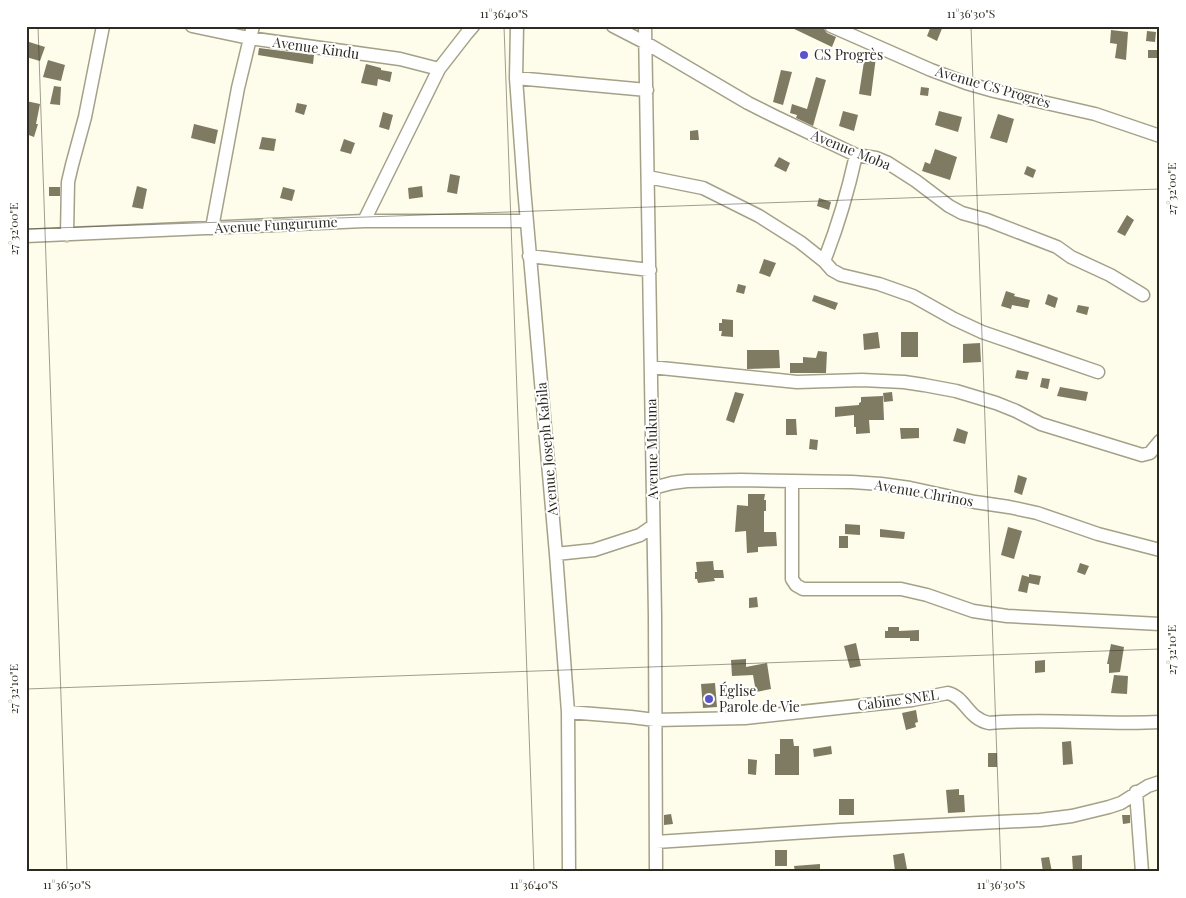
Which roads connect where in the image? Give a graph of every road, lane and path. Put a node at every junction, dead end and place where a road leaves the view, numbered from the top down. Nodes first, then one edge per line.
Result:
1 (103, 26) edge
2 (192, 26) edge
3 (473, 26) edge
4 (517, 26) edge
5 (613, 26) edge
6 (645, 26) edge
7 (831, 26) edge
8 (251, 32) edge
9 (646, 43) junction
10 (439, 69) junction
11 (516, 78) junction
12 (647, 90) junction
13 (1160, 136) edge
14 (856, 155) junction
15 (648, 178) junction
16 (364, 221) junction
17 (526, 221) junction
18 (212, 228) junction
19 (67, 235) junction
20 (26, 236) edge
21 (530, 256) junction
22 (824, 261) junction
23 (650, 270) junction
24 (1143, 295) dead end
25 (651, 367) junction
26 (1098, 372) dead end
27 (1160, 441) edge
28 (792, 481) junction
29 (653, 488) junction
30 (654, 526) junction
31 (1160, 550) edge
32 (556, 554) junction
33 (1160, 624) edge
34 (568, 712) junction
35 (655, 720) junction
36 (1160, 722) edge
37 (1160, 782) edge
38 (1136, 792) junction
39 (656, 842) junction
40 (569, 872) edge
41 (656, 872) edge
42 (1142, 872) edge

1 - 19 street
2 - 8 street, Avenue Kindu
3 - 10 street
4 - 11 street, Avenue Joseph Kabila
5 - 9 street, Avenue Moba
6 - 9 street, Avenue Mukuna
7 - 13 street, Avenue CS Progrès
8 - 10 street, Avenue Kindu
8 - 18 street
9 - 12 street, Avenue Mukuna
9 - 14 street, Avenue Moba
10 - 16 street
11 - 12 street
11 - 17 street, Avenue Joseph Kabila
12 - 15 street, Avenue Mukuna
14 - 22 street
14 - 24 street, Avenue Moba
15 - 22 street
15 - 23 street, Avenue Mukuna
16 - 17 street, Avenue Fungurume
16 - 18 street, Avenue Fungurume
17 - 21 street, Avenue Joseph Kabila
18 - 19 street, Avenue Fungurume
19 - 20 street, Avenue Fungurume
21 - 23 street
21 - 32 street, Avenue Joseph Kabila
22 - 26 street
23 - 25 street, Avenue Mukuna
25 - 27 street
25 - 29 street, Avenue Mukuna
28 - 29 street, Avenue Chrinos
28 - 31 street, Avenue Chrinos
28 - 33 street
29 - 30 street, Avenue Mukuna
30 - 32 street
30 - 35 street, Avenue Mukuna
32 - 34 street, Avenue Joseph Kabila
34 - 35 street, Cabine SNEL
34 - 40 street, Avenue Joseph Kabila
35 - 36 street, Cabine SNEL
35 - 39 street, Avenue Mukuna
37 - 38 street
38 - 39 street
38 - 42 street
39 - 41 street, Avenue Mukuna

